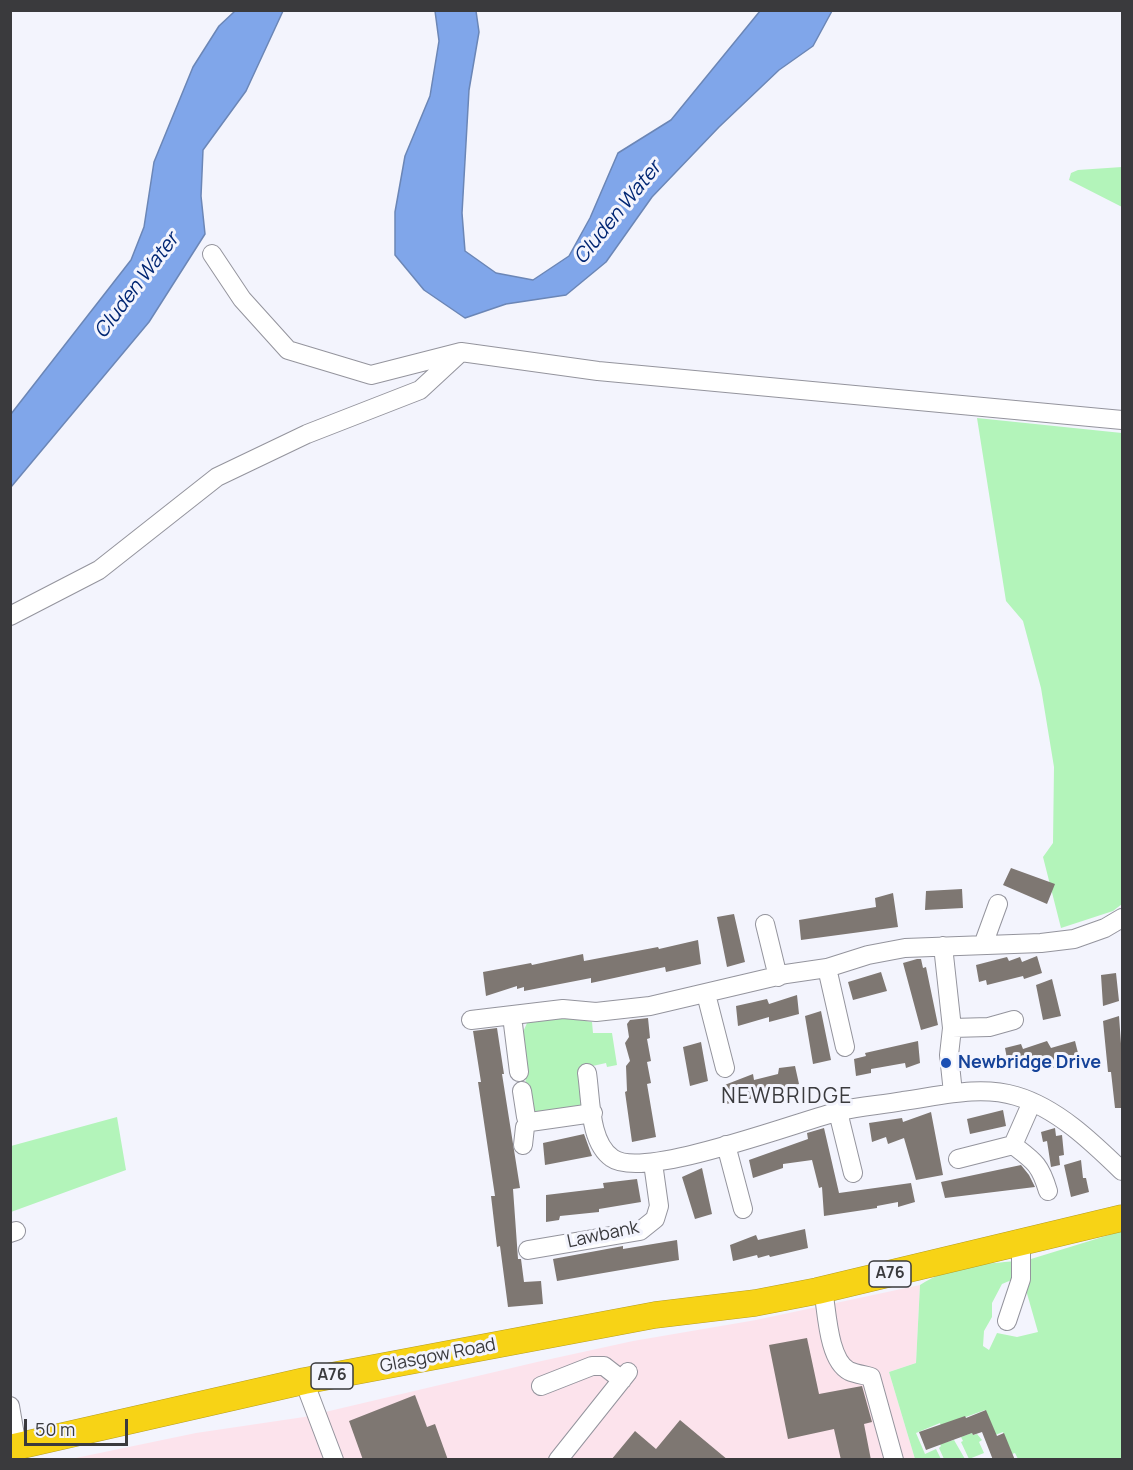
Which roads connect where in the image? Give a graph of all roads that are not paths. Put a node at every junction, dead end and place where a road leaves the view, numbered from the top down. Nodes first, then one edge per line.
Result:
1 (213, 254) dead end
2 (461, 351) junction
3 (1122, 420) edge
4 (10, 616) edge
5 (998, 904) dead end
6 (1122, 918) edge
7 (765, 924) dead end
8 (982, 945) junction
9 (943, 946) junction
10 (827, 968) junction
11 (778, 976) junction
12 (706, 994) junction
13 (512, 1016) junction
14 (471, 1020) dead end
15 (1014, 1020) dead end
16 (952, 1028) junction
17 (846, 1047) dead end
18 (725, 1068) dead end
19 (519, 1072) dead end
20 (587, 1073) dead end
21 (522, 1091) dead end
22 (953, 1093) junction
23 (1032, 1102) junction
24 (838, 1112) junction
25 (593, 1113) junction
26 (530, 1122) junction
27 (523, 1145) dead end
28 (726, 1145) junction
29 (1013, 1145) junction
30 (958, 1159) dead end
31 (653, 1163) junction
32 (1122, 1172) edge
33 (853, 1173) dead end
34 (1048, 1191) dead end
35 (743, 1209) dead end
36 (1122, 1218) edge
37 (1021, 1242) junction
38 (528, 1250) dead end
39 (824, 1289) junction
40 (1007, 1322) dead end
41 (304, 1381) junction
42 (541, 1386) dead end
43 (10, 1406) edge
44 (13, 1436) edge
45 (334, 1460) edge
46 (558, 1460) edge
47 (894, 1460) edge

1 - 2 street
2 - 3 street
2 - 4 street
5 - 8 street
6 - 8 street
7 - 11 street
8 - 9 street
9 - 10 street
9 - 16 street
10 - 11 street
10 - 17 street
11 - 12 street
12 - 13 street
12 - 18 street
13 - 14 street
13 - 19 street
15 - 16 street
16 - 22 street
20 - 25 street
21 - 26 street
22 - 23 street
22 - 24 street
23 - 29 street
23 - 32 street
24 - 28 street
24 - 33 street
25 - 26 street
25 - 31 street
26 - 27 street
28 - 31 street
28 - 35 street
29 - 30 street
29 - 34 street
31 - 38 street, Lawbank
36 - 37 highway, A76
37 - 39 highway, A76
37 - 40 street
39 - 41 highway, Glasgow Road / A76
39 - 47 street
41 - 44 highway, Glasgow Road / A76
41 - 45 street
42 - 46 street
43 - 44 street

